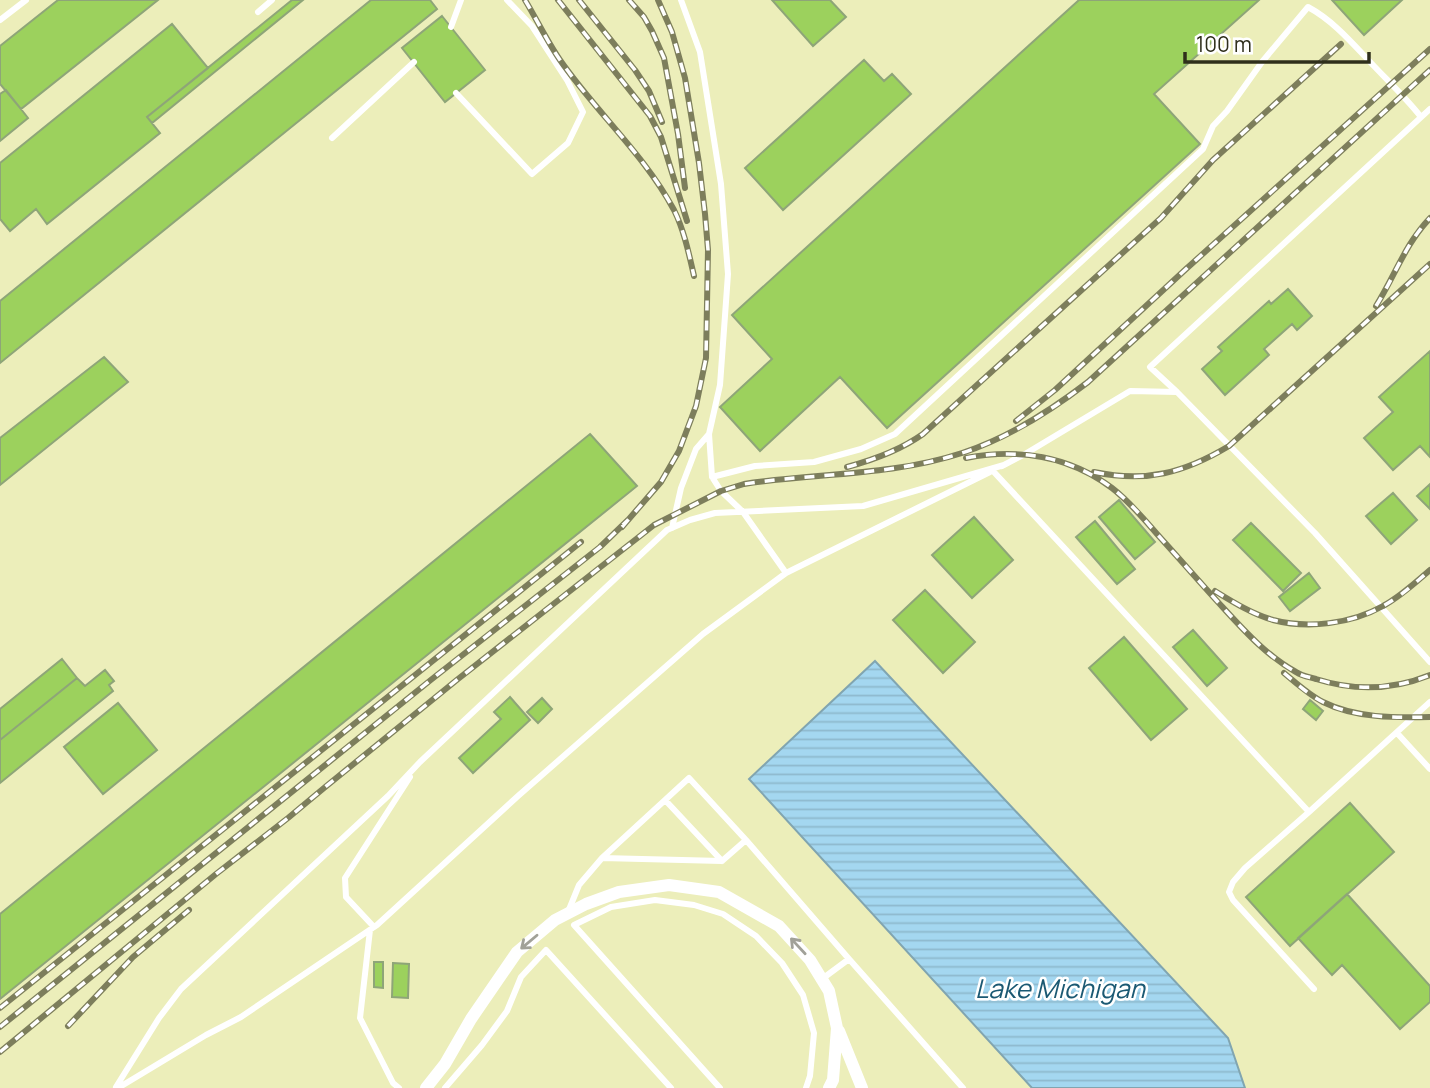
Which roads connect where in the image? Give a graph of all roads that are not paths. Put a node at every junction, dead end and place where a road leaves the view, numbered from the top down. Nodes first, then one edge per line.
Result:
1 (26, 0) edge
2 (272, 0) edge
3 (461, 0) edge
4 (507, 0) edge
5 (681, 0) edge
6 (258, 12) dead end
7 (0, 20) edge
8 (451, 27) dead end
9 (414, 62) dead end
10 (456, 93) dead end
11 (1430, 109) edge
12 (1421, 117) junction
13 (332, 138) dead end
14 (1177, 392) junction
15 (709, 434) junction
16 (1004, 465) junction
17 (993, 471) junction
18 (712, 477) junction
19 (743, 512) junction
20 (672, 527) junction
21 (786, 573) junction
22 (1430, 662) edge
23 (1430, 702) edge
24 (1397, 733) junction
25 (420, 762) junction
26 (1430, 769) edge
27 (666, 800) junction
28 (1309, 812) junction
29 (746, 840) junction
30 (602, 858) junction
31 (722, 860) junction
32 (567, 914) junction
33 (372, 928) junction
34 (849, 959) junction
35 (822, 979) junction
36 (1314, 989) dead end
37 (837, 1028) junction
38 (117, 1088) edge
39 (399, 1088) edge
40 (426, 1088) edge
41 (445, 1088) edge
42 (671, 1088) edge
43 (720, 1088) edge
44 (806, 1088) edge
45 (829, 1088) edge
46 (862, 1088) edge
47 (962, 1088) edge

1 - 7 lane
2 - 6 lane
3 - 8 lane
4 - 10 lane
5 - 15 lane
9 - 13 lane
11 - 12 lane
12 - 14 lane
12 - 18 lane
14 - 16 lane
14 - 22 lane
15 - 18 lane
15 - 20 lane
16 - 17 lane
16 - 19 lane
17 - 21 lane
17 - 28 lane
18 - 19 lane
19 - 20 lane
19 - 21 lane
20 - 25 lane
21 - 33 lane
23 - 24 lane
24 - 26 lane
24 - 28 lane
25 - 33 lane
25 - 38 lane
27 - 29 lane
27 - 30 lane
27 - 31 lane
28 - 36 lane
29 - 31 lane
29 - 34 lane
30 - 31 lane
30 - 32 lane
35 -> 32 street
32 -> 40 street
33 - 38 lane
33 - 39 lane
34 - 35 lane
34 - 47 lane
35 - 37 street
37 - 45 street
37 - 46 street
41 - 42 lane
43 - 44 lane

